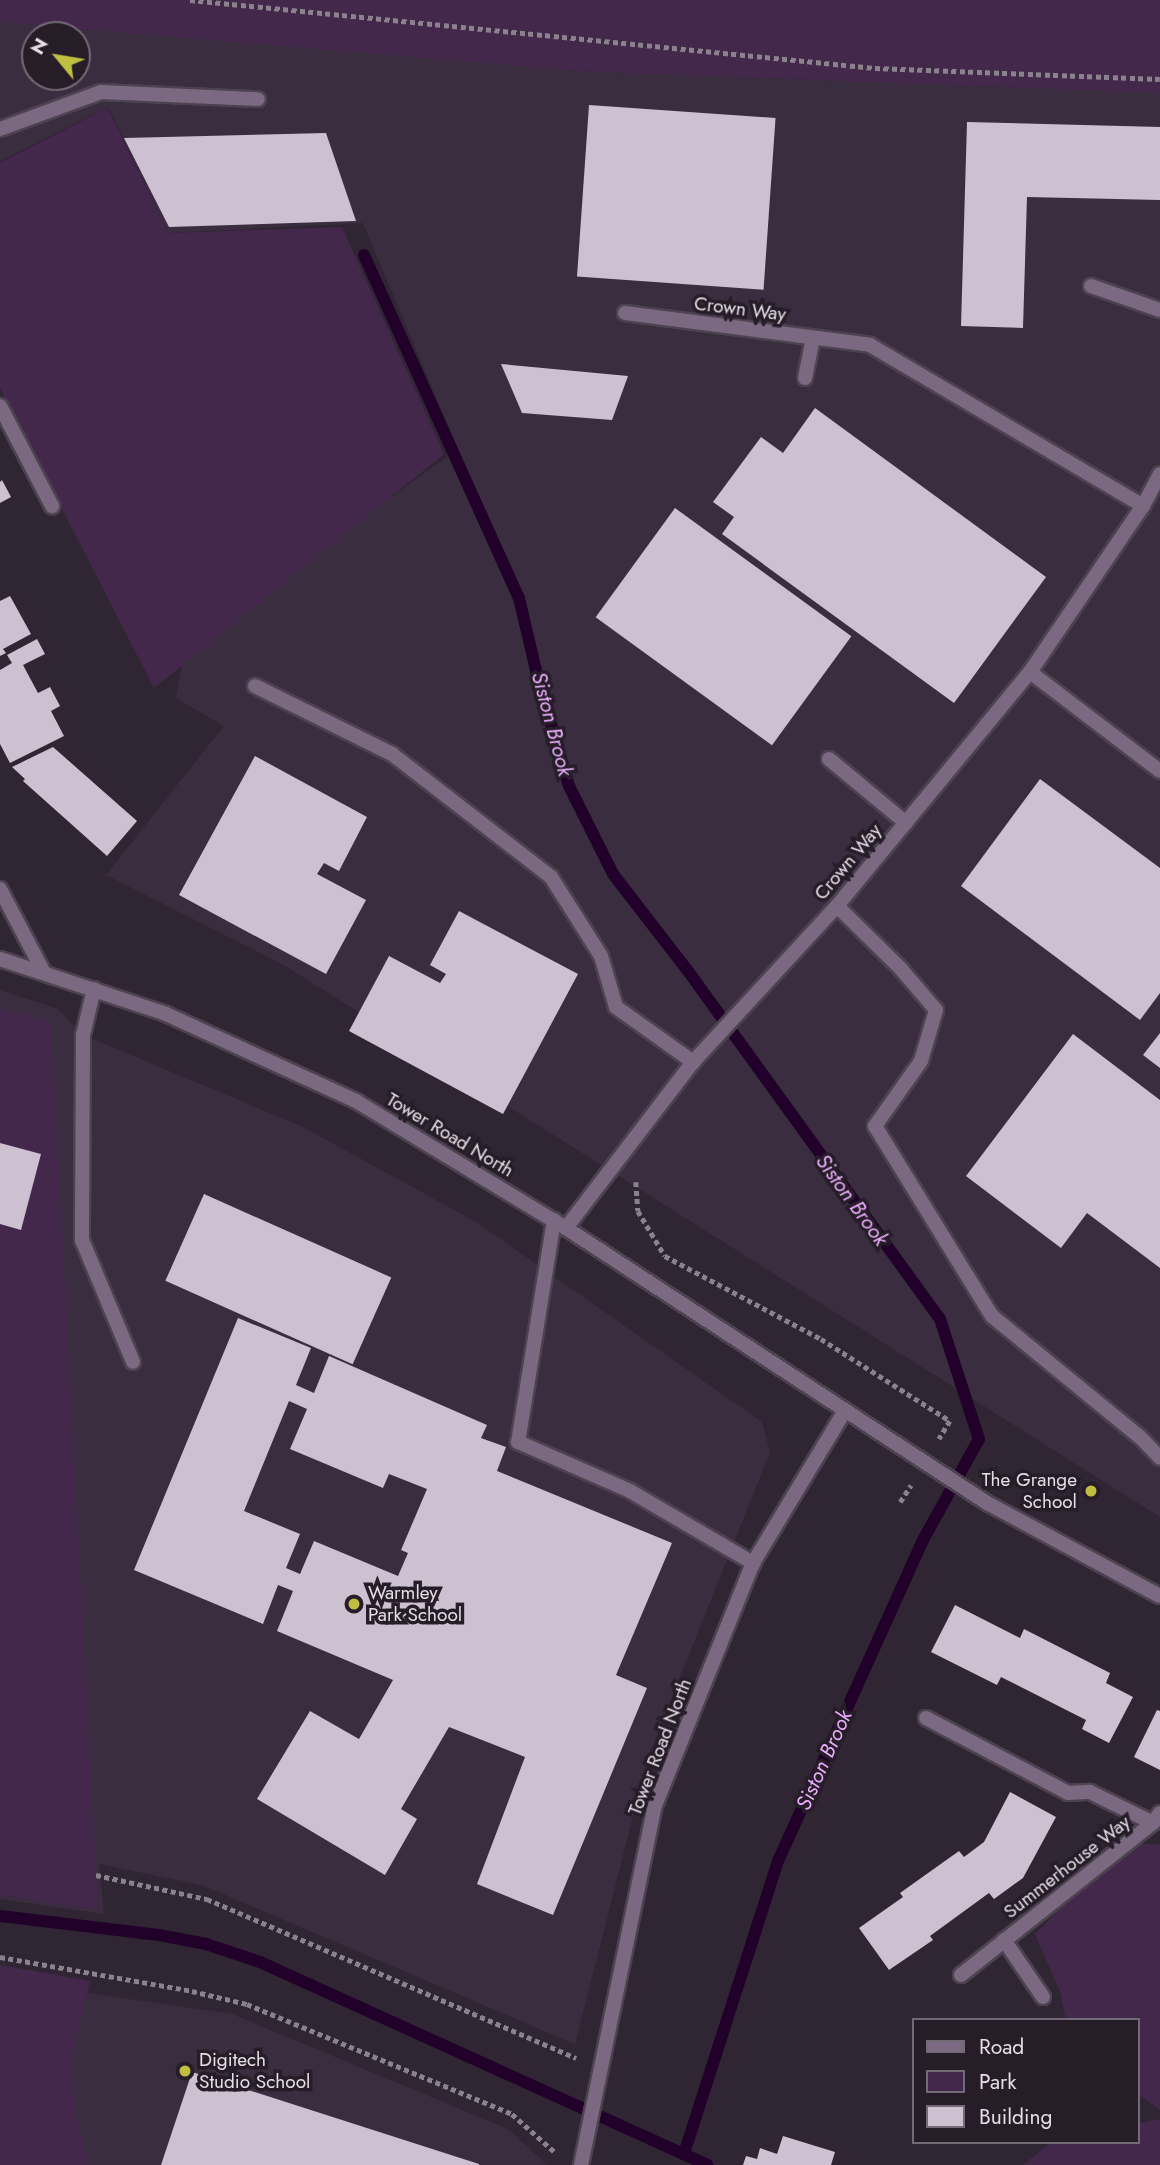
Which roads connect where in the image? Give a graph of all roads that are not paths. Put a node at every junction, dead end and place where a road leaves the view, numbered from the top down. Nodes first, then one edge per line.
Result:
1 (258, 99) dead end
2 (0, 128) edge
3 (1091, 286) dead end
4 (1160, 310) edge
5 (625, 313) dead end
6 (813, 338) junction
7 (805, 378) dead end
8 (0, 406) edge
9 (1160, 474) edge
10 (52, 506) dead end
11 (1143, 506) junction
12 (1030, 672) junction
13 (255, 686) dead end
14 (829, 759) dead end
15 (1160, 771) edge
16 (906, 823) junction
17 (0, 889) edge
18 (837, 906) junction
19 (0, 960) edge
20 (43, 971) junction
21 (94, 989) junction
22 (693, 1062) junction
23 (560, 1224) junction
24 (132, 1362) dead end
25 (844, 1412) junction
26 (1160, 1458) edge
27 (752, 1563) junction
28 (1160, 1596) edge
29 (926, 1718) dead end
30 (1158, 1821) edge
31 (1004, 1940) junction
32 (961, 1975) dead end
33 (1043, 1997) dead end
34 (582, 2159) edge

1 - 2 street
3 - 4 street
5 - 6 street, Crown Way
6 - 7 street
6 - 11 street, Crown Way
8 - 10 street
9 - 11 street, Crown Way
11 - 12 street, Crown Way
12 - 15 street
12 - 16 street, Crown Way
13 - 22 street
14 - 16 street
16 - 18 street, Crown Way
17 - 20 street
18 - 22 street, Crown Way
18 - 26 street
19 - 20 street, Tower Road North
20 - 21 street, Tower Road North
21 - 23 street, Tower Road North
21 - 24 street
22 - 23 street, Crown Way
23 - 25 street, Tower Road North
23 - 27 street
25 - 27 street, Tower Road North
25 - 28 street, Tower Road North
27 - 34 street, Tower Road North
29 - 30 street
30 - 31 street, Summerhouse Way
31 - 32 street, Summerhouse Way
31 - 33 street, Summerhouse Way

